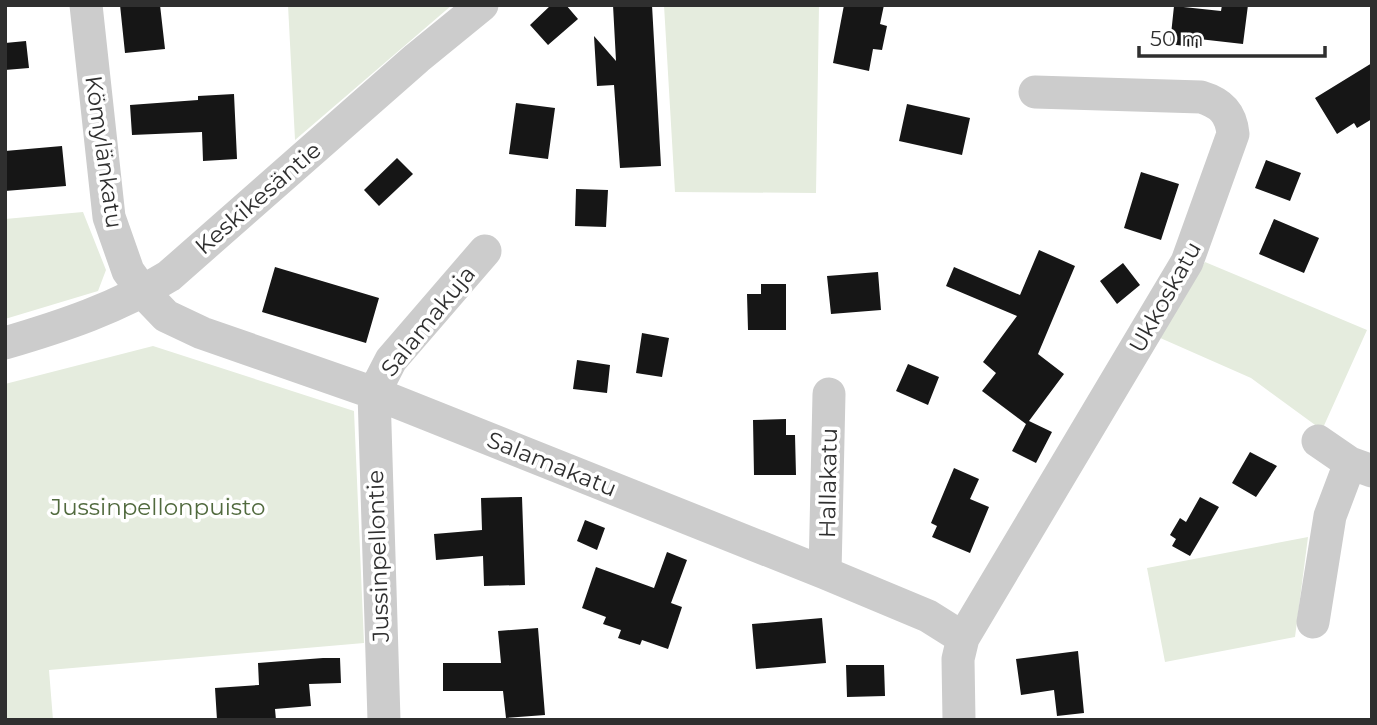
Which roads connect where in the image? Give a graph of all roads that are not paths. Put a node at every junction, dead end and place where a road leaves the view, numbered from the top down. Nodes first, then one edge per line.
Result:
1 (86, 5) edge
2 (482, 5) edge
3 (1035, 92) dead end
4 (485, 251) dead end
5 (143, 292) junction
6 (5, 343) edge
7 (374, 393) junction
8 (829, 394) dead end
9 (1318, 441) dead end
10 (1361, 467) edge
11 (825, 573) junction
12 (1313, 622) dead end
13 (963, 638) junction
14 (384, 720) edge
15 (958, 720) edge

1 - 5 street, Kömylänkatu
2 - 5 street, Keskikesäntie
3 - 13 street, Ukkoskatu
4 - 7 street, Salamakuja
5 - 6 street, Keskikesäntie
5 - 7 street, Salamakatu
7 - 11 street, Salamakatu
7 - 14 street, Jussinpellontie
8 - 11 street, Hallakatu
9 - 10 street
10 - 12 street
11 - 13 street, Salamakatu
13 - 15 street

